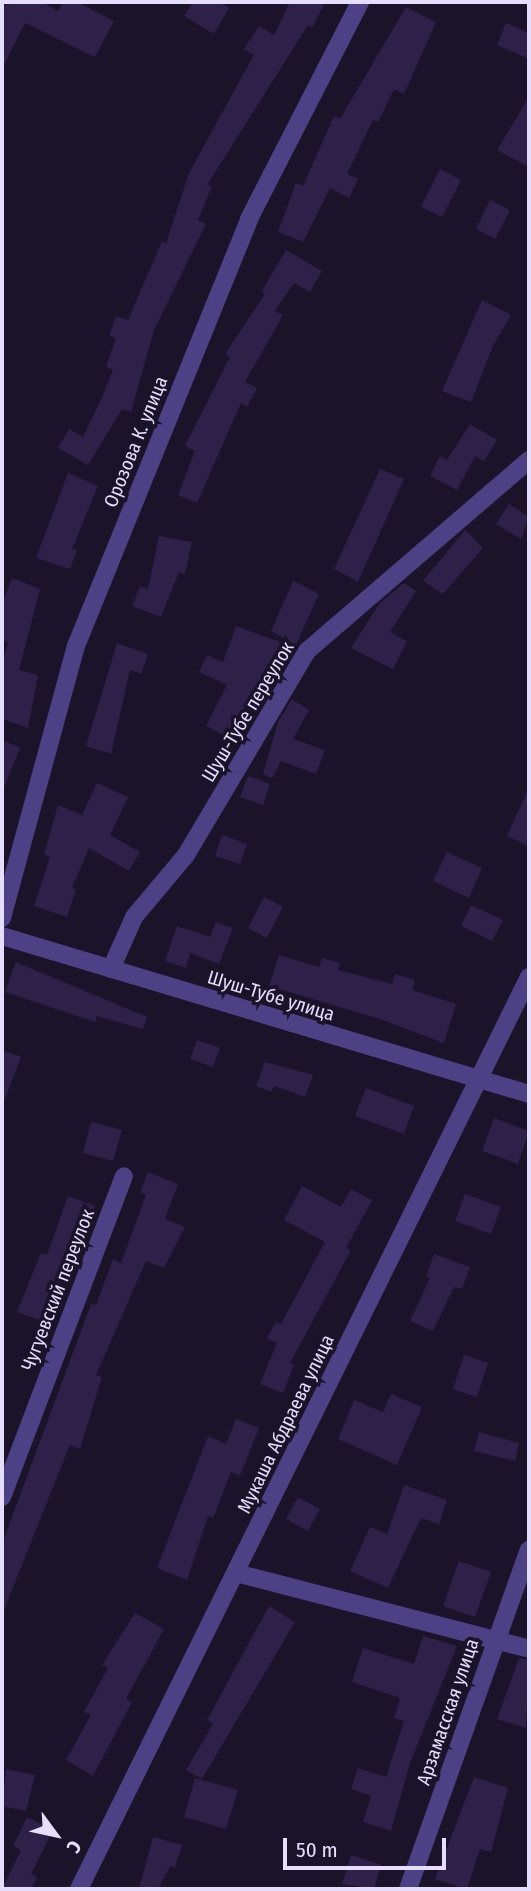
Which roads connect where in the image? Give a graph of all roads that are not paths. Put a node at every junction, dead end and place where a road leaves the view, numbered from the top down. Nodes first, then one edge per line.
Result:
1 (360, 2) edge
2 (529, 460) edge
3 (2, 918) edge
4 (2, 936) edge
5 (111, 969) junction
6 (529, 977) edge
7 (479, 1081) junction
8 (529, 1094) edge
9 (124, 1176) dead end
10 (2, 1497) edge
11 (529, 1550) edge
12 (236, 1573) junction
13 (495, 1639) junction
14 (529, 1648) edge
15 (79, 1889) edge
16 (408, 1889) edge

1 - 3 street, Орозова К. улица
2 - 5 street, Шуш-Тубе переулок
4 - 5 street, Шуш-Тубе улица
5 - 7 street, Шуш-Тубе улица
6 - 7 street, Мукаша Абдраева улица
7 - 8 street, Шуш-Тубе улица
7 - 12 street, Мукаша Абдраева улица
9 - 10 street, Чугуевский переулок
11 - 13 street, Арзамасская улица
12 - 13 street
12 - 15 street, Мукаша Абдраева улица
13 - 14 street
13 - 16 street, Арзамасская улица

